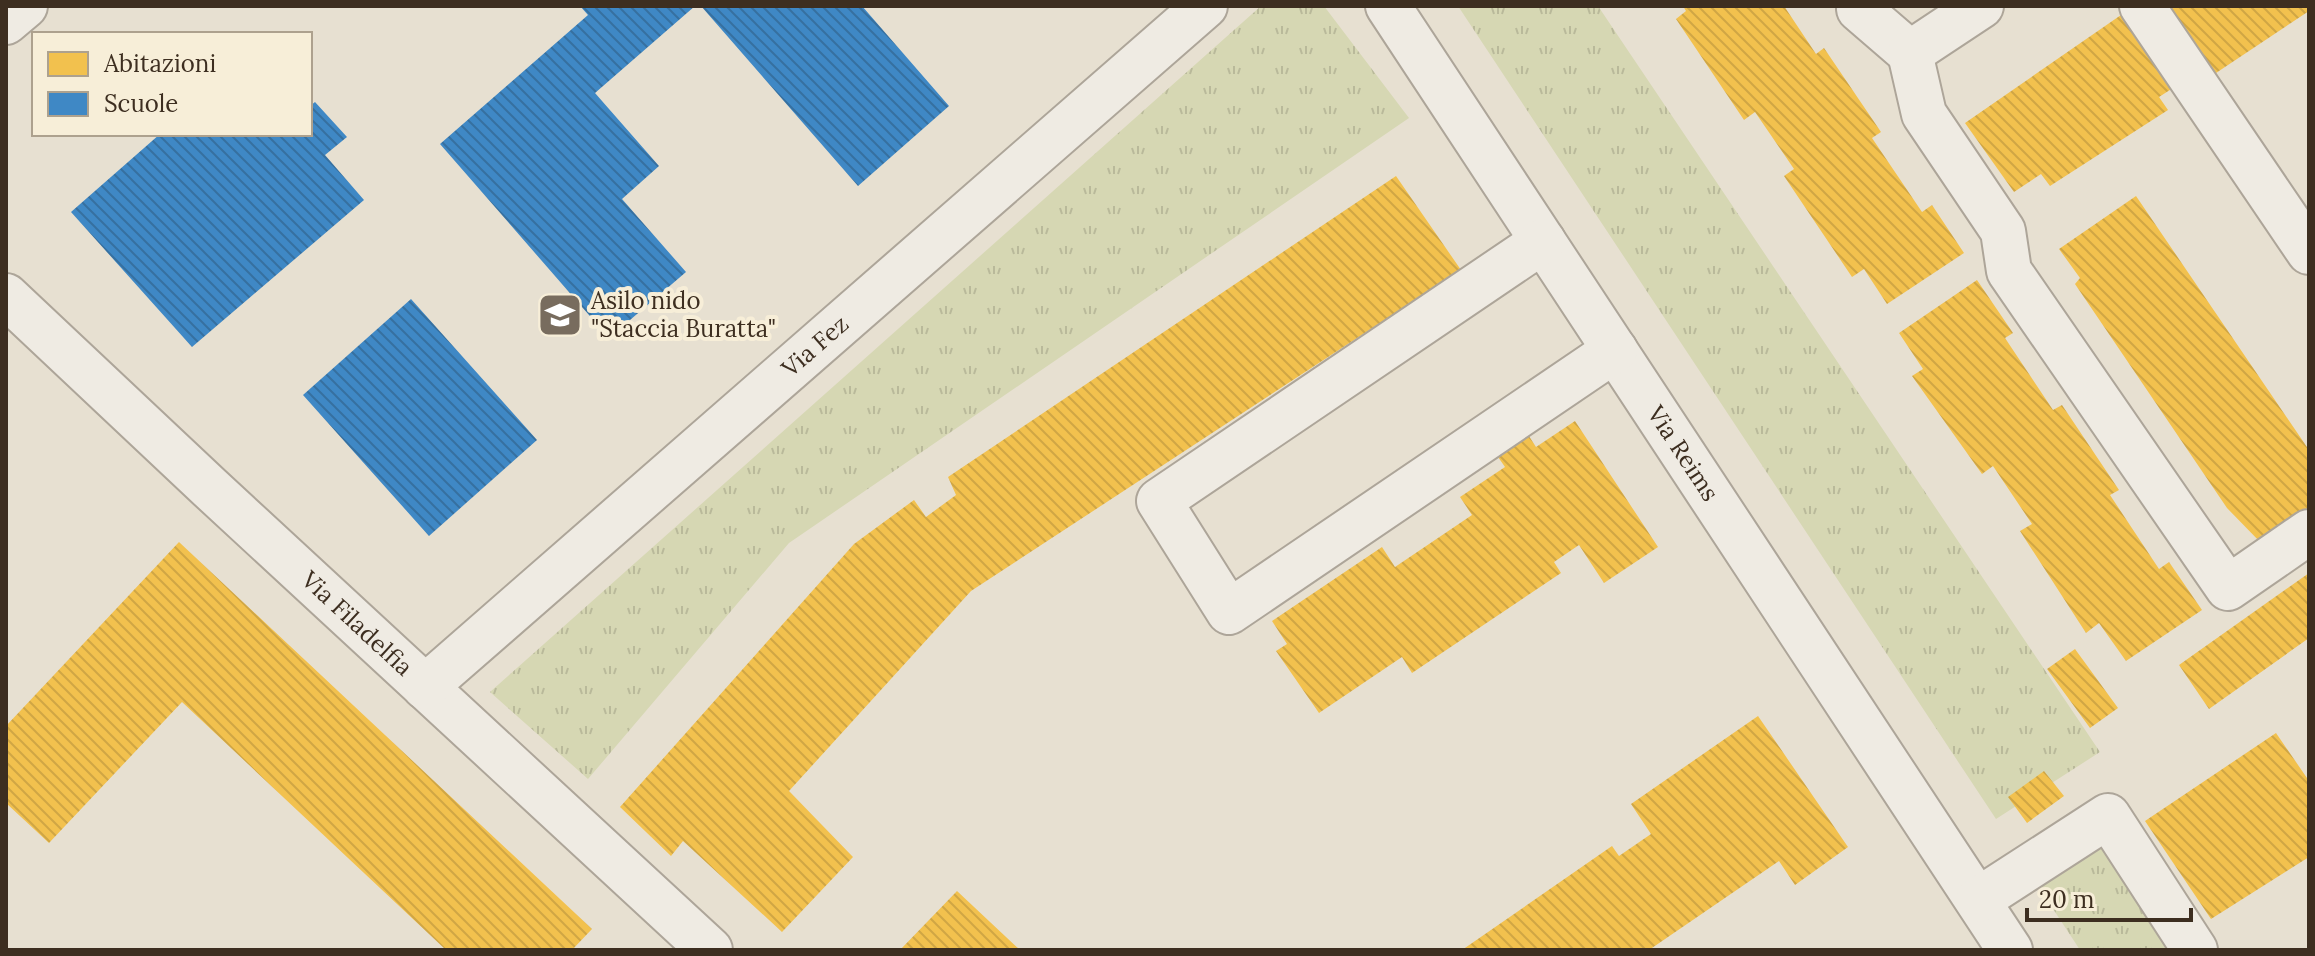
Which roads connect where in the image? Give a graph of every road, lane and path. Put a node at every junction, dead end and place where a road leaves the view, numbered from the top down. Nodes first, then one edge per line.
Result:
1 (25, 6) edge
2 (1205, 6) edge
3 (1388, 6) edge
4 (1981, 6) edge
5 (2142, 6) edge
6 (1859, 7) edge
7 (6, 22) edge
8 (1910, 53) junction
9 (1543, 241) junction
10 (2309, 252) edge
11 (6, 296) edge
12 (1615, 350) junction
13 (2309, 532) edge
14 (425, 687) junction
15 (1978, 900) junction
16 (710, 950) edge
17 (2010, 950) edge
18 (2195, 950) edge

1 - 7 street
2 - 14 street, Via Fez
3 - 9 street, Via Reims
4 - 8 street
5 - 10 street
6 - 8 street
8 - 13 street
9 - 12 street, Via Reims
9 - 12 street
11 - 14 street, Via Filadelfia
12 - 15 street, Via Reims
14 - 16 street, Via Filadelfia
15 - 17 street, Via Reims
15 - 18 street

